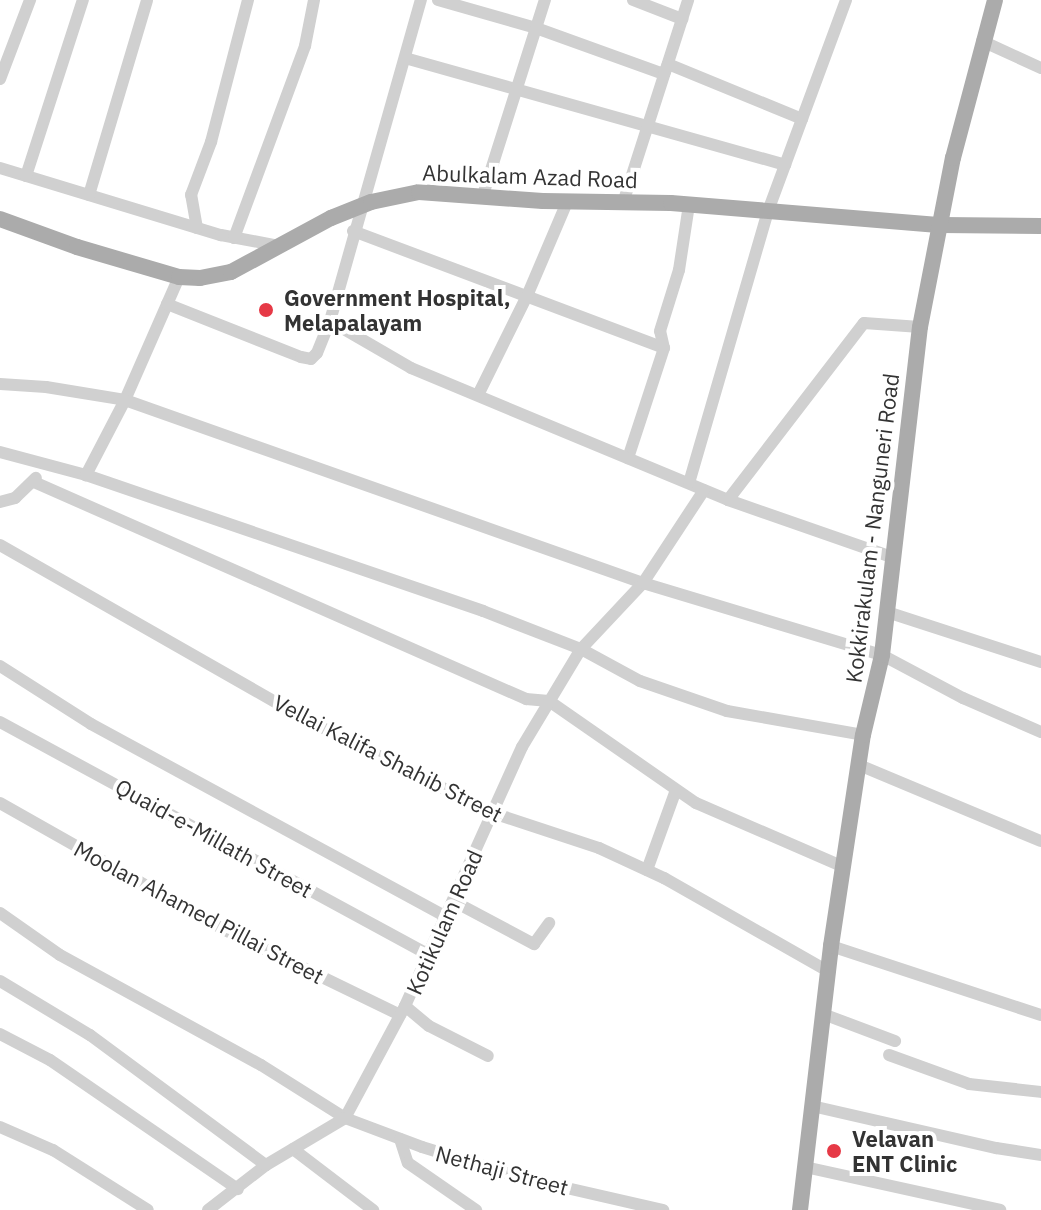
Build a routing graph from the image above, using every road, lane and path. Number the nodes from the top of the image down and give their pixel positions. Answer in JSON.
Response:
{"nodes":[{"id":1,"x":30,"y":0,"type":"edge"},
{"id":2,"x":83,"y":0,"type":"edge"},
{"id":3,"x":147,"y":0,"type":"edge"},
{"id":4,"x":248,"y":0,"type":"edge"},
{"id":5,"x":314,"y":0,"type":"edge"},
{"id":6,"x":421,"y":0,"type":"edge"},
{"id":7,"x":438,"y":0,"type":"edge"},
{"id":8,"x":545,"y":0,"type":"edge"},
{"id":9,"x":633,"y":0,"type":"edge"},
{"id":10,"x":688,"y":0,"type":"edge"},
{"id":11,"x":846,"y":0,"type":"edge"},
{"id":12,"x":995,"y":0,"type":"edge"},
{"id":13,"x":682,"y":19,"type":"junction"},
{"id":14,"x":536,"y":28,"type":"junction"},
{"id":15,"x":982,"y":41,"type":"junction"},
{"id":16,"x":405,"y":58,"type":"junction"},
{"id":17,"x":668,"y":64,"type":"junction"},
{"id":18,"x":1041,"y":68,"type":"edge"},
{"id":19,"x":0,"y":79,"type":"edge"},
{"id":20,"x":517,"y":90,"type":"junction"},
{"id":21,"x":802,"y":119,"type":"junction"},
{"id":22,"x":649,"y":125,"type":"junction"},
{"id":23,"x":785,"y":165,"type":"junction"},
{"id":24,"x":0,"y":168,"type":"edge"},
{"id":25,"x":26,"y":176,"type":"junction"},
{"id":26,"x":89,"y":195,"type":"junction"},
{"id":27,"x":483,"y":195,"type":"junction"},
{"id":28,"x":567,"y":202,"type":"junction"},
{"id":29,"x":623,"y":203,"type":"junction"},
{"id":30,"x":689,"y":205,"type":"junction"},
{"id":31,"x":360,"y":206,"type":"junction"},
{"id":32,"x":768,"y":211,"type":"junction"},
{"id":33,"x":0,"y":219,"type":"edge"},
{"id":34,"x":941,"y":225,"type":"junction"},
{"id":35,"x":1041,"y":226,"type":"edge"},
{"id":36,"x":197,"y":228,"type":"junction"},
{"id":37,"x":353,"y":231,"type":"junction"},
{"id":38,"x":234,"y":238,"type":"junction"},
{"id":39,"x":280,"y":246,"type":"junction"},
{"id":40,"x":179,"y":277,"type":"junction"},
{"id":41,"x":527,"y":296,"type":"junction"},
{"id":42,"x":167,"y":304,"type":"junction"},
{"id":43,"x":330,"y":321,"type":"junction"},
{"id":44,"x":920,"y":327,"type":"junction"},
{"id":45,"x":664,"y":348,"type":"junction"},
{"id":46,"x":0,"y":384,"type":"edge"},
{"id":47,"x":478,"y":395,"type":"junction"},
{"id":48,"x":125,"y":400,"type":"junction"},
{"id":49,"x":0,"y":452,"type":"edge"},
{"id":50,"x":628,"y":458,"type":"junction"},
{"id":51,"x":44,"y":466,"type":"junction"},
{"id":52,"x":86,"y":475,"type":"junction"},
{"id":53,"x":34,"y":482,"type":"junction"},
{"id":54,"x":689,"y":483,"type":"junction"},
{"id":55,"x":704,"y":490,"type":"junction"},
{"id":56,"x":728,"y":500,"type":"junction"},
{"id":57,"x":0,"y":502,"type":"edge"},
{"id":58,"x":0,"y":545,"type":"edge"},
{"id":59,"x":892,"y":557,"type":"junction"},
{"id":60,"x":643,"y":583,"type":"junction"},
{"id":61,"x":887,"y":612,"type":"junction"},
{"id":62,"x":581,"y":649,"type":"junction"},
{"id":63,"x":882,"y":655,"type":"junction"},
{"id":64,"x":1041,"y":662,"type":"edge"},
{"id":65,"x":0,"y":666,"type":"edge"},
{"id":66,"x":549,"y":701,"type":"junction"},
{"id":67,"x":0,"y":722,"type":"edge"},
{"id":68,"x":1041,"y":732,"type":"edge"},
{"id":69,"x":863,"y":735,"type":"junction"},
{"id":70,"x":859,"y":765,"type":"junction"},
{"id":71,"x":676,"y":790,"type":"junction"},
{"id":72,"x":0,"y":803,"type":"edge"},
{"id":73,"x":493,"y":813,"type":"junction"},
{"id":74,"x":1041,"y":841,"type":"edge"},
{"id":75,"x":844,"y":867,"type":"junction"},
{"id":76,"x":647,"y":870,"type":"junction"},
{"id":77,"x":453,"y":901,"type":"junction"},
{"id":78,"x":0,"y":913,"type":"edge"},
{"id":79,"x":446,"y":917,"type":"junction"},
{"id":80,"x":549,"y":923,"type":"dead end"},
{"id":81,"x":831,"y":946,"type":"junction"},
{"id":82,"x":429,"y":955,"type":"junction"},
{"id":83,"x":828,"y":971,"type":"junction"},
{"id":84,"x":0,"y":981,"type":"edge"},
{"id":85,"x":403,"y":1011,"type":"junction"},
{"id":86,"x":823,"y":1014,"type":"junction"},
{"id":87,"x":1041,"y":1015,"type":"edge"},
{"id":88,"x":0,"y":1034,"type":"edge"},
{"id":89,"x":895,"y":1041,"type":"dead end"},
{"id":90,"x":889,"y":1055,"type":"dead end"},
{"id":91,"x":488,"y":1056,"type":"dead end"},
{"id":92,"x":1041,"y":1092,"type":"edge"},
{"id":93,"x":812,"y":1106,"type":"junction"},
{"id":94,"x":345,"y":1118,"type":"junction"},
{"id":95,"x":0,"y":1127,"type":"edge"},
{"id":96,"x":400,"y":1139,"type":"junction"},
{"id":97,"x":293,"y":1149,"type":"junction"},
{"id":98,"x":1041,"y":1155,"type":"edge"},
{"id":99,"x":266,"y":1165,"type":"junction"},
{"id":100,"x":805,"y":1167,"type":"junction"},
{"id":101,"x":238,"y":1189,"type":"junction"},
{"id":102,"x":148,"y":1210,"type":"edge"},
{"id":103,"x":208,"y":1210,"type":"edge"},
{"id":104,"x":373,"y":1210,"type":"edge"},
{"id":105,"x":476,"y":1210,"type":"edge"},
{"id":106,"x":663,"y":1210,"type":"edge"},
{"id":107,"x":800,"y":1210,"type":"edge"},
{"id":108,"x":1000,"y":1210,"type":"edge"}],
"edges":[{"from":1,"to":19,"type":"street"},
{"from":2,"to":25,"type":"street"},
{"from":3,"to":26,"type":"street"},
{"from":4,"to":36,"type":"street"},
{"from":5,"to":38,"type":"street"},
{"from":6,"to":16,"type":"street"},
{"from":7,"to":14,"type":"street"},
{"from":8,"to":14,"type":"street"},
{"from":9,"to":13,"type":"street"},
{"from":10,"to":13,"type":"street"},
{"from":11,"to":21,"type":"street"},
{"from":12,"to":15,"type":"main road","name":"Kokkirakulam - Nanguneri Road"},
{"from":13,"to":17,"type":"street"},
{"from":14,"to":17,"type":"street"},
{"from":14,"to":20,"type":"street"},
{"from":15,"to":18,"type":"street"},
{"from":15,"to":34,"type":"main road","name":"Kokkirakulam - Nanguneri Road"},
{"from":16,"to":20,"type":"street"},
{"from":16,"to":31,"type":"street"},
{"from":17,"to":21,"type":"street"},
{"from":17,"to":22,"type":"street"},
{"from":20,"to":22,"type":"street"},
{"from":20,"to":27,"type":"street"},
{"from":21,"to":23,"type":"street"},
{"from":22,"to":23,"type":"street"},
{"from":22,"to":29,"type":"street"},
{"from":23,"to":32,"type":"street"},
{"from":24,"to":25,"type":"street"},
{"from":25,"to":26,"type":"street"},
{"from":26,"to":36,"type":"street"},
{"from":27,"to":28,"type":"main road","name":"Abulkalam Azad Road"},
{"from":27,"to":31,"type":"main road","name":"Abulkalam Azad Road"},
{"from":28,"to":29,"type":"main road","name":"Abulkalam Azad Road"},
{"from":28,"to":41,"type":"street"},
{"from":29,"to":30,"type":"main road","name":"Abulkalam Azad Road"},
{"from":30,"to":32,"type":"main road","name":"Abulkalam Azad Road"},
{"from":30,"to":45,"type":"street"},
{"from":31,"to":37,"type":"street"},
{"from":31,"to":39,"type":"main road","name":"Abulkalam Azad Road"},
{"from":32,"to":34,"type":"main road","name":"Abulkalam Azad Road"},
{"from":32,"to":54,"type":"street"},
{"from":33,"to":40,"type":"main road","name":"Abulkalam Azad Road"},
{"from":34,"to":35,"type":"main road","name":"Abulkalam Azad Road"},
{"from":34,"to":44,"type":"main road","name":"Kokkirakulam - Nanguneri Road"},
{"from":36,"to":38,"type":"street"},
{"from":37,"to":41,"type":"street"},
{"from":37,"to":43,"type":"street"},
{"from":38,"to":39,"type":"street"},
{"from":39,"to":40,"type":"main road","name":"Abulkalam Azad Road"},
{"from":40,"to":42,"type":"street"},
{"from":41,"to":45,"type":"street"},
{"from":41,"to":47,"type":"street"},
{"from":42,"to":43,"type":"street"},
{"from":42,"to":48,"type":"street"},
{"from":43,"to":47,"type":"street"},
{"from":44,"to":56,"type":"street"},
{"from":44,"to":59,"type":"main road","name":"Kokkirakulam - Nanguneri Road"},
{"from":45,"to":50,"type":"street"},
{"from":46,"to":48,"type":"street"},
{"from":47,"to":50,"type":"street"},
{"from":48,"to":52,"type":"street"},
{"from":48,"to":60,"type":"street"},
{"from":49,"to":51,"type":"street"},
{"from":50,"to":54,"type":"street"},
{"from":51,"to":52,"type":"street"},
{"from":51,"to":53,"type":"street"},
{"from":52,"to":62,"type":"street"},
{"from":53,"to":57,"type":"street"},
{"from":53,"to":66,"type":"street"},
{"from":54,"to":55,"type":"street"},
{"from":55,"to":56,"type":"street"},
{"from":55,"to":60,"type":"street","name":"Kotikulam Road"},
{"from":56,"to":59,"type":"street"},
{"from":58,"to":73,"type":"street","name":"Vellai Kalifa Shahib Street"},
{"from":59,"to":61,"type":"main road","name":"Kokkirakulam - Nanguneri Road"},
{"from":60,"to":62,"type":"street","name":"Kotikulam Road"},
{"from":60,"to":63,"type":"street"},
{"from":61,"to":63,"type":"main road","name":"Kokkirakulam - Nanguneri Road"},
{"from":61,"to":64,"type":"street"},
{"from":62,"to":66,"type":"street","name":"Kotikulam Road"},
{"from":62,"to":69,"type":"street"},
{"from":63,"to":68,"type":"street"},
{"from":63,"to":69,"type":"main road","name":"Kokkirakulam - Nanguneri Road"},
{"from":65,"to":79,"type":"street"},
{"from":66,"to":71,"type":"street"},
{"from":66,"to":73,"type":"street","name":"Kotikulam Road"},
{"from":67,"to":82,"type":"street","name":"Quaid-e-Millath Street"},
{"from":69,"to":70,"type":"main road","name":"Kokkirakulam - Nanguneri Road"},
{"from":70,"to":74,"type":"street"},
{"from":70,"to":75,"type":"main road","name":"Kokkirakulam - Nanguneri Road"},
{"from":71,"to":75,"type":"street"},
{"from":71,"to":76,"type":"street"},
{"from":72,"to":85,"type":"street","name":"Moolan Ahamed Pillai Street"},
{"from":73,"to":76,"type":"street","name":"Vellai Kalifa Shahib Street"},
{"from":73,"to":77,"type":"street","name":"Kotikulam Road"},
{"from":75,"to":81,"type":"main road","name":"Kokkirakulam - Nanguneri Road"},
{"from":76,"to":83,"type":"street","name":"Vellai Kalifa Shahib Street"},
{"from":77,"to":79,"type":"street","name":"Kotikulam Road"},
{"from":77,"to":80,"type":"street"},
{"from":78,"to":94,"type":"street","name":"Nethaji Street"},
{"from":79,"to":82,"type":"street","name":"Kotikulam Road"},
{"from":81,"to":83,"type":"main road","name":"Kokkirakulam - Nanguneri Road"},
{"from":81,"to":87,"type":"street"},
{"from":82,"to":85,"type":"street","name":"Kotikulam Road"},
{"from":83,"to":86,"type":"main road","name":"Kokkirakulam - Nanguneri Road"},
{"from":84,"to":99,"type":"street"},
{"from":85,"to":91,"type":"street","name":"Moolan Ahamed Pillai Street"},
{"from":85,"to":94,"type":"street","name":"Kotikulam Road"},
{"from":86,"to":89,"type":"street"},
{"from":86,"to":93,"type":"main road","name":"Kokkirakulam - Nanguneri Road"},
{"from":88,"to":101,"type":"street"},
{"from":90,"to":92,"type":"street"},
{"from":93,"to":98,"type":"street"},
{"from":93,"to":100,"type":"main road","name":"Kokkirakulam - Nanguneri Road"},
{"from":94,"to":96,"type":"street","name":"Nethaji Street"},
{"from":94,"to":97,"type":"street"},
{"from":95,"to":102,"type":"street"},
{"from":96,"to":105,"type":"street"},
{"from":96,"to":106,"type":"street","name":"Nethaji Street"},
{"from":97,"to":99,"type":"street"},
{"from":97,"to":104,"type":"street"},
{"from":99,"to":101,"type":"street"},
{"from":100,"to":107,"type":"main road","name":"Kokkirakulam - Nanguneri Road"},
{"from":100,"to":108,"type":"street"},
{"from":101,"to":103,"type":"street"}]}
